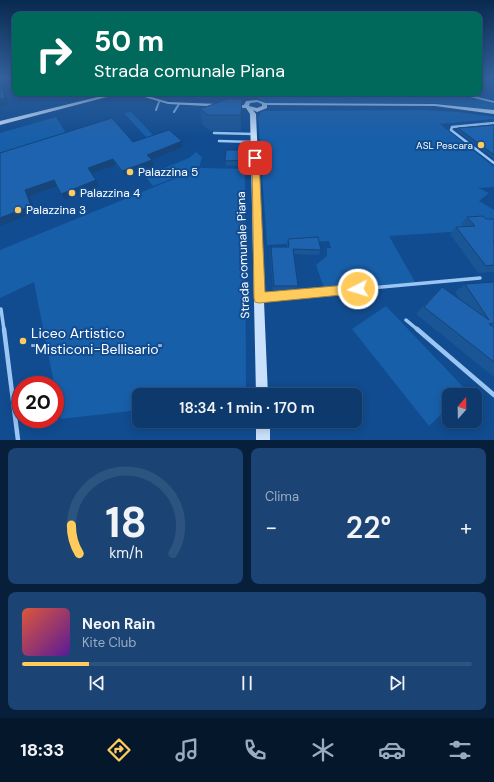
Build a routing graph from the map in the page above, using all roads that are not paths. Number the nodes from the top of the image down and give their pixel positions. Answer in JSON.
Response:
{"nodes":[{"id":1,"x":96,"y":98,"type":"edge"},
{"id":2,"x":147,"y":98,"type":"edge"},
{"id":3,"x":476,"y":98,"type":"edge"},
{"id":4,"x":153,"y":99,"type":"joint"},
{"id":5,"x":159,"y":102,"type":"junction"},
{"id":6,"x":494,"y":102,"type":"edge"},
{"id":7,"x":179,"y":104,"type":"junction"},
{"id":8,"x":265,"y":106,"type":"junction"},
{"id":9,"x":250,"y":107,"type":"junction"},
{"id":10,"x":156,"y":110,"type":"dead end"},
{"id":11,"x":174,"y":112,"type":"dead end"},
{"id":12,"x":494,"y":112,"type":"edge"},
{"id":13,"x":0,"y":122,"type":"edge"},
{"id":14,"x":494,"y":123,"type":"edge"},
{"id":15,"x":214,"y":133,"type":"dead end"},
{"id":16,"x":254,"y":138,"type":"junction"},
{"id":17,"x":219,"y":141,"type":"dead end"},
{"id":18,"x":494,"y":163,"type":"edge"},
{"id":19,"x":480,"y":278,"type":"dead end"},
{"id":20,"x":259,"y":298,"type":"junction"},
{"id":21,"x":1,"y":309,"type":"edge"},
{"id":22,"x":406,"y":320,"type":"dead end"},
{"id":23,"x":262,"y":388,"type":"edge"},
{"id":24,"x":494,"y":395,"type":"edge"},
{"id":25,"x":263,"y":428,"type":"edge"},
{"id":26,"x":18,"y":440,"type":"edge"},
{"id":27,"x":263,"y":440,"type":"edge"}],
"edges":[{"from":1,"to":13,"type":"street"},
{"from":2,"to":4,"type":"street"},
{"from":3,"to":6,"type":"lane"},
{"from":4,"to":5,"type":"street"},
{"from":5,"to":7,"type":"street"},
{"from":5,"to":10,"type":"lane"},
{"from":7,"to":9,"type":"street"},
{"from":7,"to":11,"type":"lane"},
{"from":8,"to":9,"type":"street"},
{"from":8,"to":9,"type":"street"},
{"from":8,"to":12,"type":"street"},
{"from":9,"to":16,"type":"street","name":"Strada comunale Piana"},
{"from":14,"to":18,"type":"lane"},
{"from":15,"to":16,"type":"lane"},
{"from":16,"to":17,"type":"lane"},
{"from":16,"to":20,"type":"street","name":"Strada comunale Piana"},
{"from":19,"to":20,"type":"lane"},
{"from":20,"to":23,"type":"street","name":"Strada comunale Piana"},
{"from":21,"to":26,"type":"lane"},
{"from":22,"to":24,"type":"lane"},
{"from":25,"to":27,"type":"street"}]}
